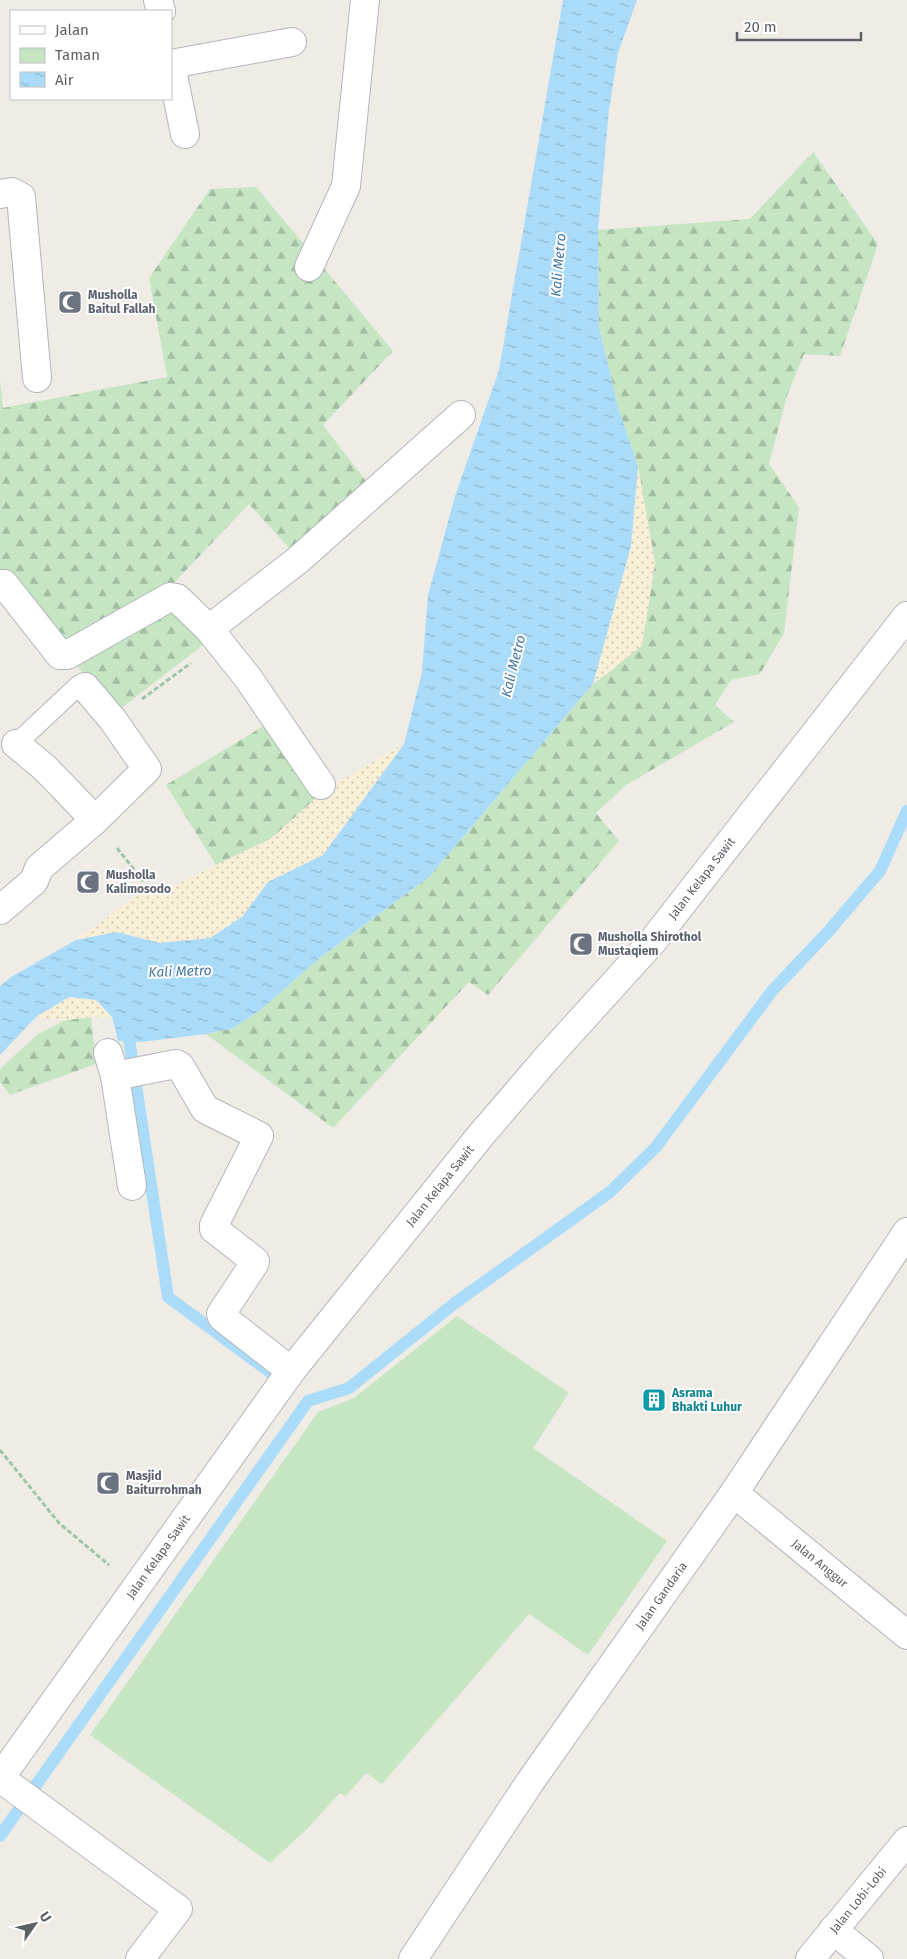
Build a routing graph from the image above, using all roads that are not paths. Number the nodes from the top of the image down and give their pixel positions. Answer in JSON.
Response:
{"nodes":[{"id":1,"x":365,"y":0,"type":"edge"},
{"id":2,"x":292,"y":42,"type":"dead end"},
{"id":3,"x":172,"y":64,"type":"edge"},
{"id":4,"x":172,"y":69,"type":"edge"},
{"id":5,"x":185,"y":134,"type":"dead end"},
{"id":6,"x":0,"y":194,"type":"edge"},
{"id":7,"x":310,"y":267,"type":"dead end"},
{"id":8,"x":37,"y":378,"type":"dead end"},
{"id":9,"x":460,"y":415,"type":"dead end"},
{"id":10,"x":0,"y":584,"type":"edge"},
{"id":11,"x":907,"y":616,"type":"edge"},
{"id":12,"x":214,"y":635,"type":"junction"},
{"id":13,"x":85,"y":687,"type":"joint"},
{"id":14,"x":7,"y":741,"type":"edge"},
{"id":15,"x":321,"y":785,"type":"dead end"},
{"id":16,"x":95,"y":820,"type":"junction"},
{"id":17,"x":0,"y":910,"type":"edge"},
{"id":18,"x":132,"y":1186,"type":"dead end"},
{"id":19,"x":904,"y":1243,"type":"edge"},
{"id":20,"x":291,"y":1371,"type":"junction"},
{"id":21,"x":734,"y":1493,"type":"junction"},
{"id":22,"x":907,"y":1635,"type":"edge"},
{"id":23,"x":4,"y":1781,"type":"edge"},
{"id":24,"x":907,"y":1841,"type":"edge"},
{"id":25,"x":832,"y":1930,"type":"junction"},
{"id":26,"x":140,"y":1959,"type":"edge"},
{"id":27,"x":413,"y":1959,"type":"edge"},
{"id":28,"x":810,"y":1959,"type":"edge"},
{"id":29,"x":869,"y":1959,"type":"edge"}],
"edges":[{"from":1,"to":7,"type":"street"},
{"from":2,"to":3,"type":"street"},
{"from":4,"to":5,"type":"street"},
{"from":6,"to":8,"type":"street"},
{"from":9,"to":12,"type":"street"},
{"from":10,"to":12,"type":"street"},
{"from":11,"to":20,"type":"street","name":"Jalan Kelapa Sawit"},
{"from":12,"to":15,"type":"street"},
{"from":13,"to":14,"type":"lane"},
{"from":13,"to":16,"type":"street"},
{"from":14,"to":16,"type":"street"},
{"from":16,"to":17,"type":"street"},
{"from":18,"to":20,"type":"street"},
{"from":19,"to":21,"type":"street","name":"Jalan Gandaria"},
{"from":20,"to":23,"type":"street","name":"Jalan Kelapa Sawit"},
{"from":21,"to":22,"type":"street","name":"Jalan Anggur"},
{"from":21,"to":27,"type":"street","name":"Jalan Gandaria"},
{"from":23,"to":26,"type":"street"},
{"from":24,"to":25,"type":"street","name":"Jalan Lobi-Lobi"},
{"from":25,"to":28,"type":"street","name":"Jalan Lobi-Lobi"},
{"from":25,"to":29,"type":"street"}]}
